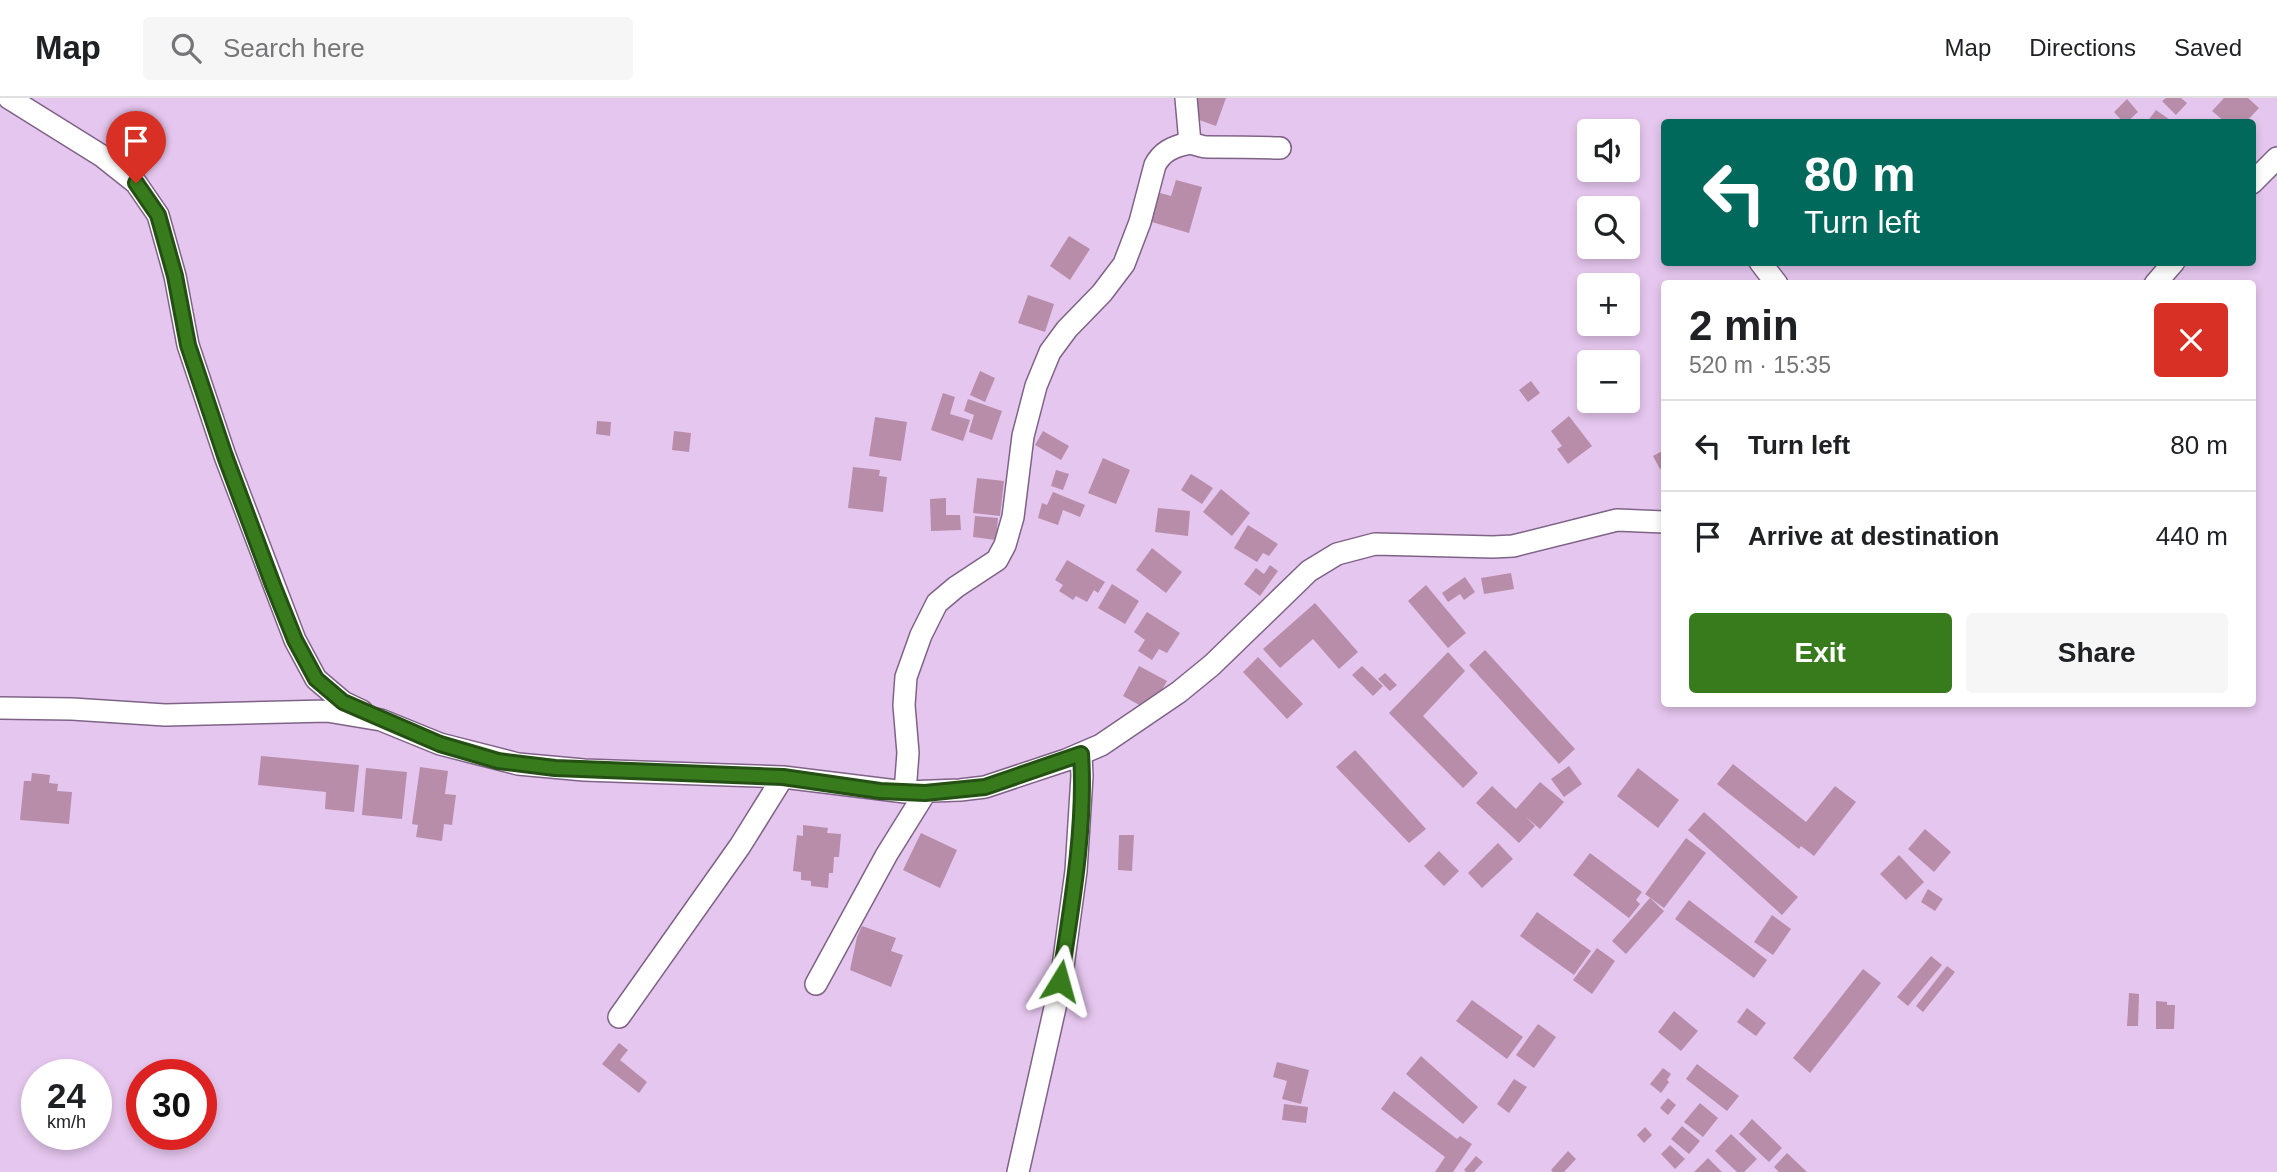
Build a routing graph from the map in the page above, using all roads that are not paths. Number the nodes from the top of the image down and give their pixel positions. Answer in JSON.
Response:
{"nodes":[{"id":1,"x":9,"y":98,"type":"edge"},
{"id":2,"x":1186,"y":98,"type":"edge"},
{"id":3,"x":1190,"y":143,"type":"junction"},
{"id":4,"x":1280,"y":148,"type":"dead end"},
{"id":5,"x":2277,"y":158,"type":"edge"},
{"id":6,"x":2256,"y":179,"type":"edge"},
{"id":7,"x":1763,"y":266,"type":"edge"},
{"id":8,"x":2171,"y":266,"type":"edge"},
{"id":9,"x":1774,"y":280,"type":"edge"},
{"id":10,"x":2158,"y":280,"type":"edge"},
{"id":11,"x":1661,"y":522,"type":"edge"},
{"id":12,"x":0,"y":708,"type":"edge"},
{"id":13,"x":381,"y":720,"type":"junction"},
{"id":14,"x":1081,"y":754,"type":"junction"},
{"id":15,"x":783,"y":777,"type":"junction"},
{"id":16,"x":915,"y":793,"type":"junction"},
{"id":17,"x":816,"y":984,"type":"dead end"},
{"id":18,"x":619,"y":1017,"type":"dead end"},
{"id":19,"x":1018,"y":1172,"type":"edge"}],
"edges":[{"from":1,"to":13,"type":"street"},
{"from":2,"to":3,"type":"street"},
{"from":3,"to":4,"type":"street"},
{"from":3,"to":16,"type":"street"},
{"from":5,"to":6,"type":"street"},
{"from":7,"to":9,"type":"street"},
{"from":8,"to":10,"type":"street"},
{"from":11,"to":14,"type":"street"},
{"from":12,"to":13,"type":"street"},
{"from":13,"to":15,"type":"street"},
{"from":14,"to":16,"type":"street"},
{"from":14,"to":19,"type":"street"},
{"from":15,"to":16,"type":"street"},
{"from":15,"to":18,"type":"street"},
{"from":16,"to":17,"type":"street"}]}
